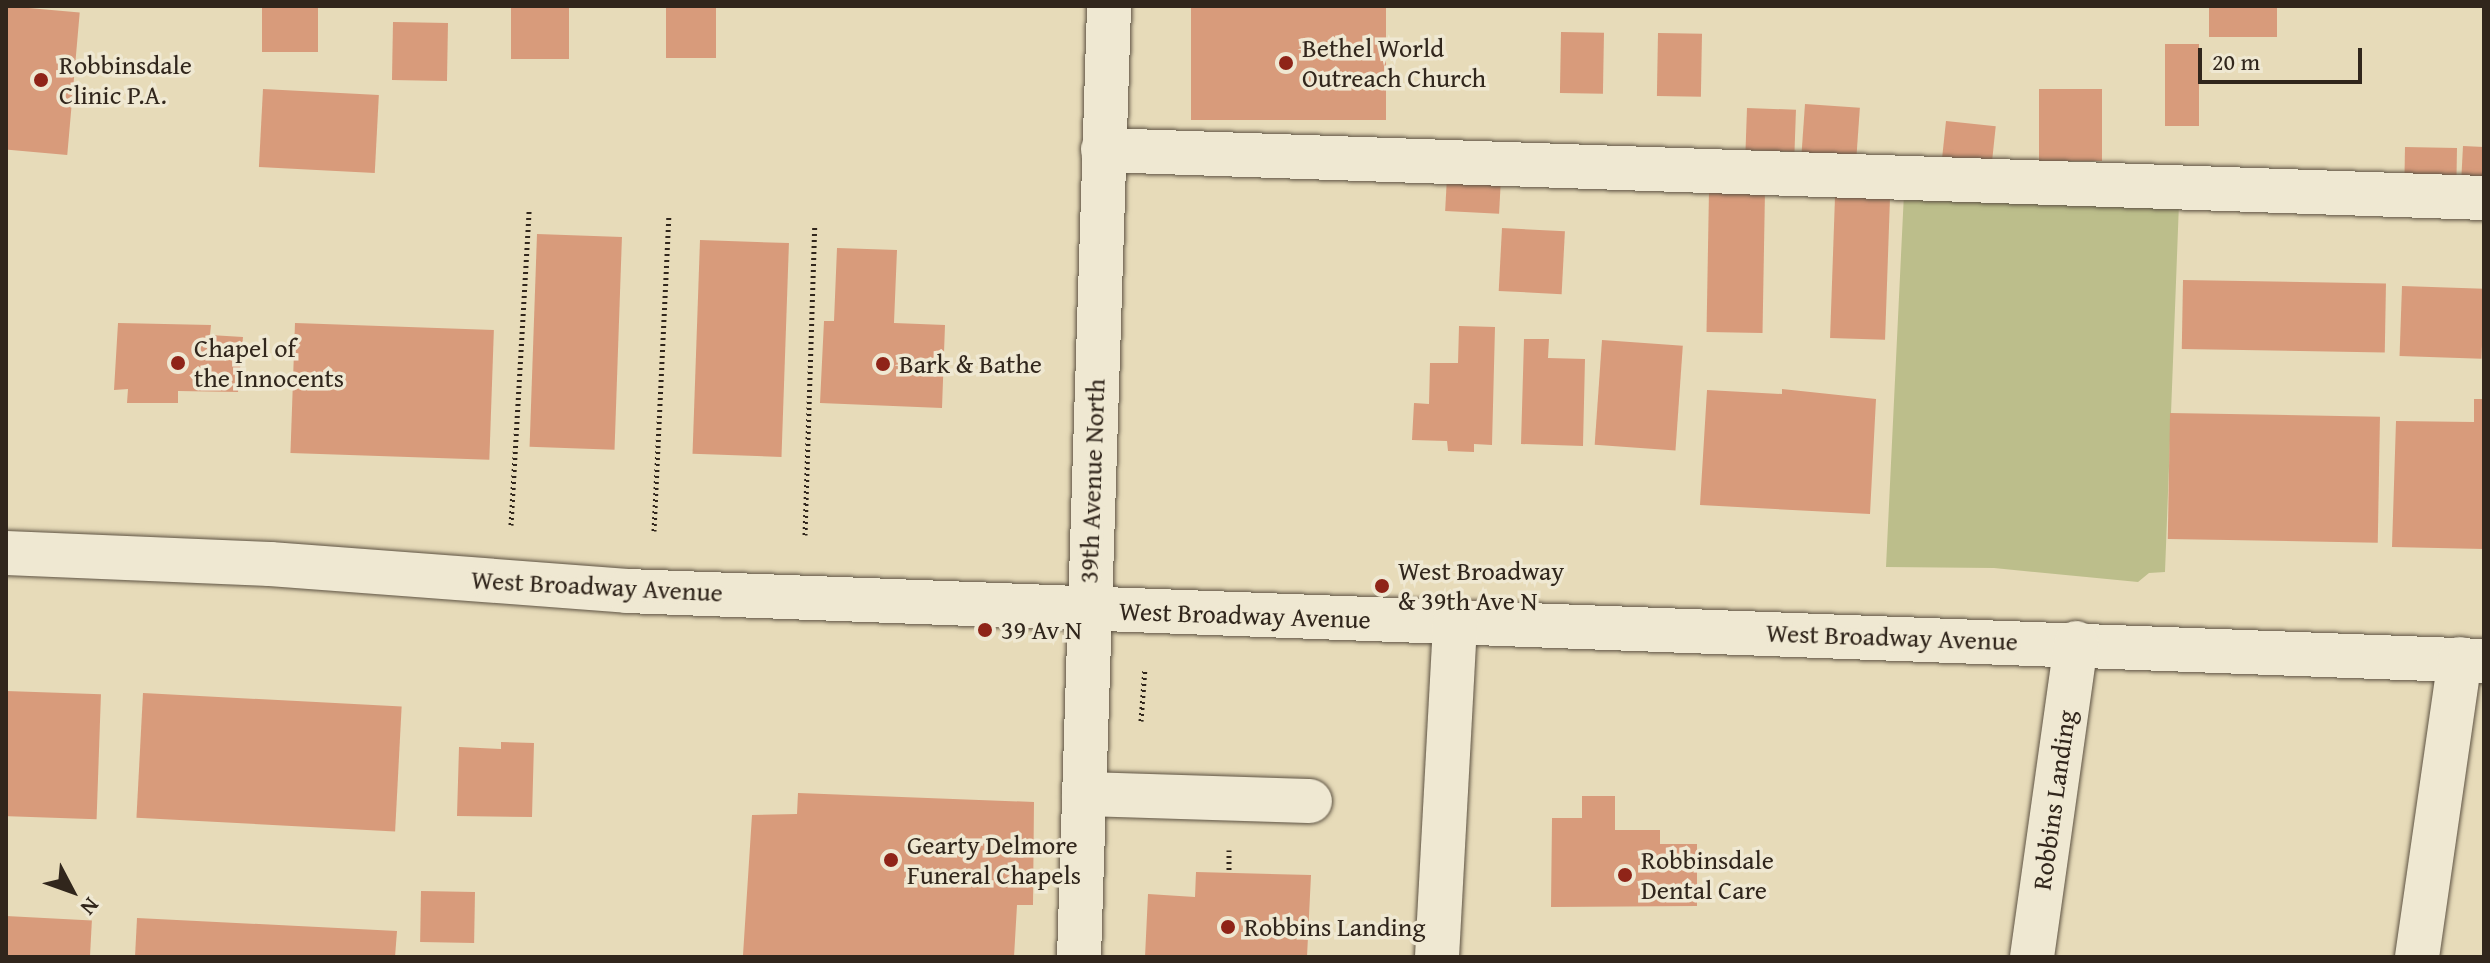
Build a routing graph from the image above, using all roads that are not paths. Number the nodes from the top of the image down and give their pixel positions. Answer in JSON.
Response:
{"nodes":[{"id":1,"x":1109,"y":6,"type":"edge"},
{"id":2,"x":1103,"y":150,"type":"junction"},
{"id":3,"x":2484,"y":198,"type":"edge"},
{"id":4,"x":6,"y":553,"type":"edge"},
{"id":5,"x":1087,"y":611,"type":"junction"},
{"id":6,"x":1455,"y":621,"type":"junction"},
{"id":7,"x":2076,"y":643,"type":"junction"},
{"id":8,"x":2472,"y":660,"type":"edge"},
{"id":9,"x":1084,"y":794,"type":"junction"},
{"id":10,"x":1310,"y":801,"type":"dead end"},
{"id":11,"x":1079,"y":957,"type":"edge"},
{"id":12,"x":1437,"y":957,"type":"edge"},
{"id":13,"x":2032,"y":957,"type":"edge"},
{"id":14,"x":2417,"y":957,"type":"edge"}],
"edges":[{"from":1,"to":2,"type":"street","name":"39th Avenue North"},
{"from":2,"to":3,"type":"street"},
{"from":2,"to":5,"type":"street","name":"39th Avenue North"},
{"from":4,"to":5,"type":"street","name":"West Broadway Avenue"},
{"from":5,"to":6,"type":"street","name":"West Broadway Avenue"},
{"from":5,"to":9,"type":"street","name":"39th Avenue North"},
{"from":6,"to":7,"type":"street","name":"West Broadway Avenue"},
{"from":6,"to":12,"type":"street"},
{"from":7,"to":8,"type":"street","name":"West Broadway Avenue"},
{"from":7,"to":13,"type":"street","name":"Robbins Landing"},
{"from":8,"to":14,"type":"street"},
{"from":9,"to":10,"type":"street"},
{"from":9,"to":11,"type":"street","name":"39th Avenue North"}]}
